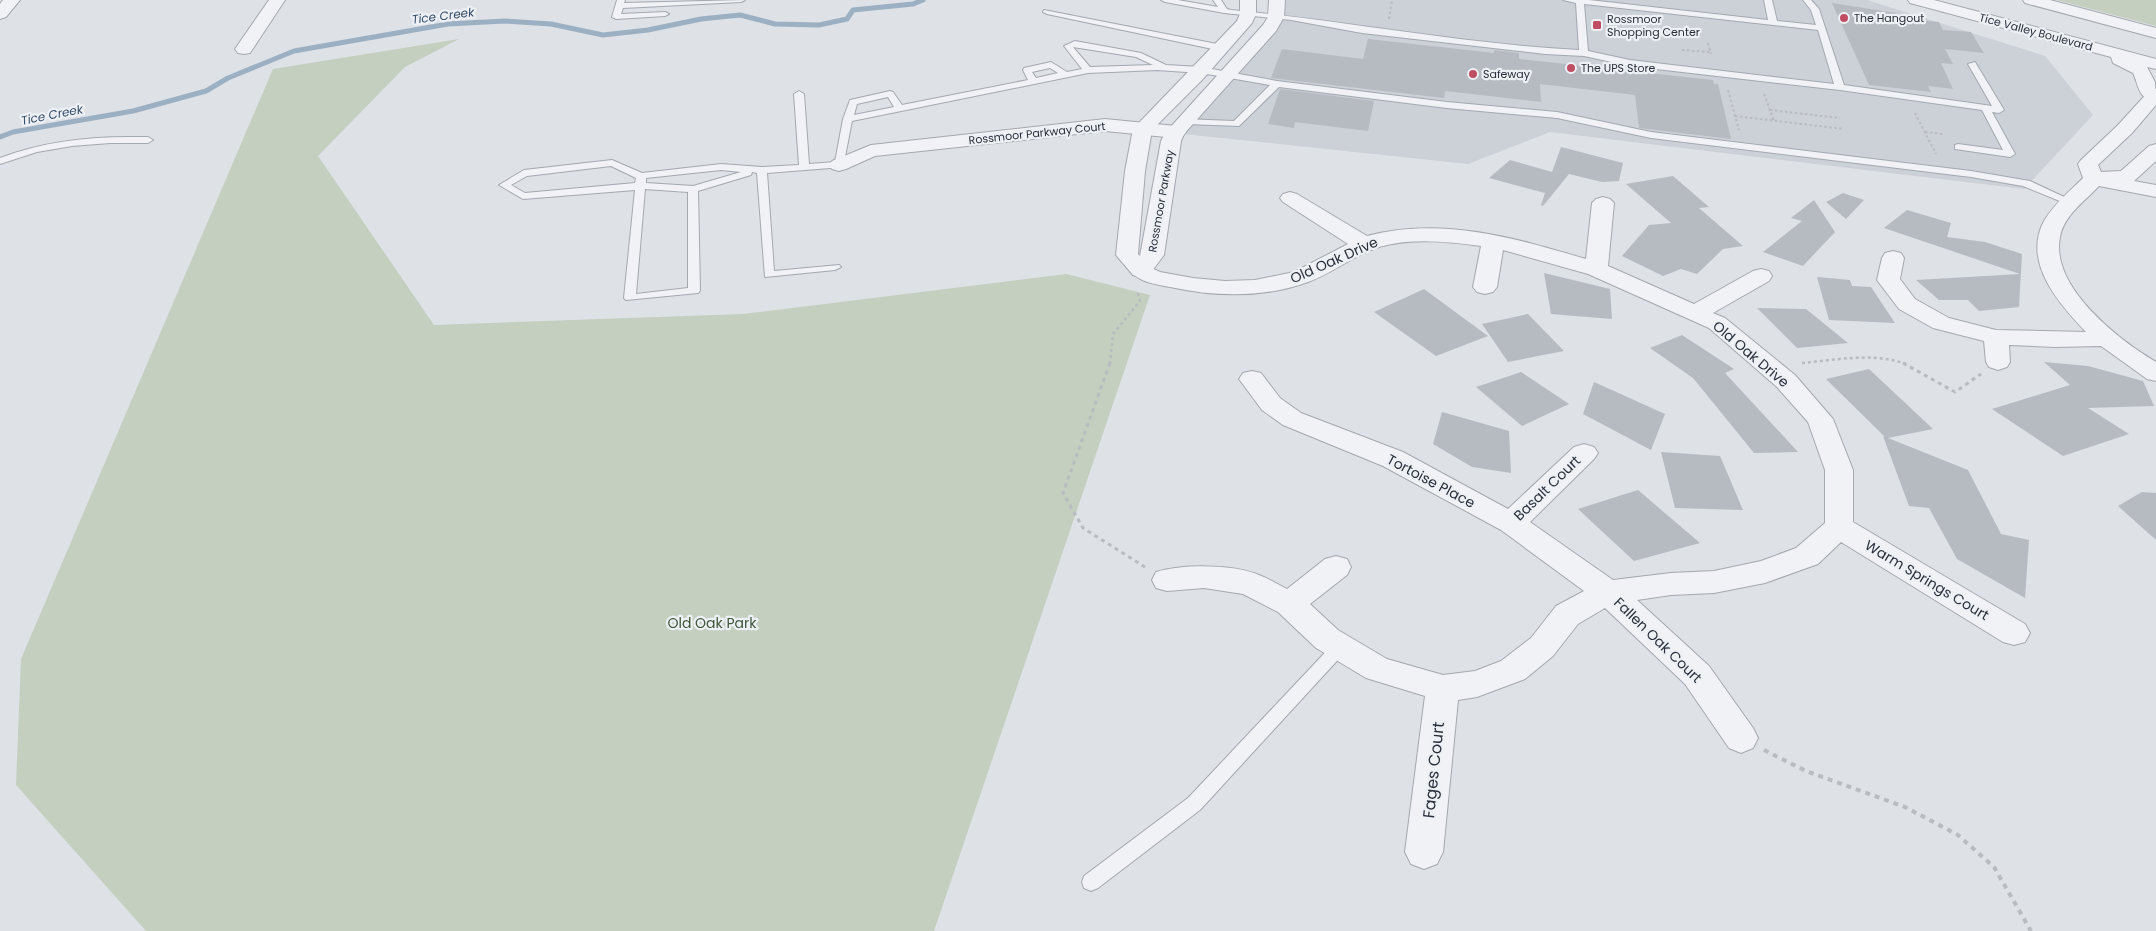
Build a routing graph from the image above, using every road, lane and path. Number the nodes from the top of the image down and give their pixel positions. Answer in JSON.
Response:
{"nodes":[{"id":1,"x":12,"y":0,"type":"edge"},
{"id":2,"x":277,"y":0,"type":"edge"},
{"id":3,"x":741,"y":0,"type":"edge"},
{"id":4,"x":1165,"y":0,"type":"edge"},
{"id":5,"x":1217,"y":0,"type":"edge"},
{"id":6,"x":1392,"y":0,"type":"edge"},
{"id":7,"x":1567,"y":0,"type":"edge"},
{"id":8,"x":1768,"y":0,"type":"edge"},
{"id":9,"x":1808,"y":0,"type":"edge"},
{"id":10,"x":1916,"y":0,"type":"edge"},
{"id":11,"x":2032,"y":0,"type":"edge"},
{"id":12,"x":1580,"y":1,"type":"edge"},
{"id":13,"x":620,"y":3,"type":"edge"},
{"id":14,"x":1248,"y":7,"type":"edge"},
{"id":15,"x":1277,"y":8,"type":"edge"},
{"id":16,"x":1224,"y":11,"type":"junction"},
{"id":17,"x":1047,"y":12,"type":"dead end"},
{"id":18,"x":0,"y":14,"type":"edge"},
{"id":19,"x":665,"y":14,"type":"dead end"},
{"id":20,"x":1773,"y":22,"type":"junction"},
{"id":21,"x":1388,"y":23,"type":"dead end"},
{"id":22,"x":1820,"y":28,"type":"junction"},
{"id":23,"x":2156,"y":33,"type":"edge"},
{"id":24,"x":2088,"y":46,"type":"junction"},
{"id":25,"x":1222,"y":48,"type":"junction"},
{"id":26,"x":244,"y":49,"type":"dead end"},
{"id":27,"x":1682,"y":50,"type":"dead end"},
{"id":28,"x":1710,"y":52,"type":"dead end"},
{"id":29,"x":1584,"y":53,"type":"junction"},
{"id":30,"x":1972,"y":64,"type":"dead end"},
{"id":31,"x":2156,"y":64,"type":"edge"},
{"id":32,"x":1170,"y":68,"type":"junction"},
{"id":33,"x":1088,"y":70,"type":"junction"},
{"id":34,"x":1201,"y":70,"type":"junction"},
{"id":35,"x":1229,"y":75,"type":"junction"},
{"id":36,"x":1726,"y":82,"type":"dead end"},
{"id":37,"x":1276,"y":84,"type":"junction"},
{"id":38,"x":1762,"y":86,"type":"dead end"},
{"id":39,"x":1840,"y":87,"type":"junction"},
{"id":40,"x":799,"y":94,"type":"dead end"},
{"id":41,"x":2155,"y":95,"type":"edge"},
{"id":42,"x":899,"y":108,"type":"junction"},
{"id":43,"x":1985,"y":108,"type":"junction"},
{"id":44,"x":1770,"y":110,"type":"junction"},
{"id":45,"x":1735,"y":116,"type":"junction"},
{"id":46,"x":1840,"y":118,"type":"dead end"},
{"id":47,"x":848,"y":119,"type":"junction"},
{"id":48,"x":1774,"y":121,"type":"junction"},
{"id":49,"x":1181,"y":127,"type":"junction"},
{"id":50,"x":1143,"y":129,"type":"junction"},
{"id":51,"x":1844,"y":129,"type":"dead end"},
{"id":52,"x":1739,"y":132,"type":"dead end"},
{"id":53,"x":1924,"y":132,"type":"dead end"},
{"id":54,"x":1944,"y":134,"type":"dead end"},
{"id":55,"x":148,"y":140,"type":"dead end"},
{"id":56,"x":1958,"y":147,"type":"dead end"},
{"id":57,"x":2156,"y":150,"type":"edge"},
{"id":58,"x":0,"y":161,"type":"edge"},
{"id":59,"x":838,"y":165,"type":"junction"},
{"id":60,"x":804,"y":167,"type":"junction"},
{"id":61,"x":762,"y":170,"type":"junction"},
{"id":62,"x":2094,"y":179,"type":"junction"},
{"id":63,"x":640,"y":181,"type":"junction"},
{"id":64,"x":693,"y":189,"type":"junction"},
{"id":65,"x":2156,"y":191,"type":"edge"},
{"id":66,"x":1290,"y":198,"type":"dead end"},
{"id":67,"x":2072,"y":202,"type":"junction"},
{"id":68,"x":1603,"y":203,"type":"dead end"},
{"id":69,"x":1492,"y":241,"type":"junction"},
{"id":70,"x":1364,"y":244,"type":"junction"},
{"id":71,"x":1893,"y":258,"type":"dead end"},
{"id":72,"x":835,"y":267,"type":"dead end"},
{"id":73,"x":1596,"y":269,"type":"junction"},
{"id":74,"x":1761,"y":276,"type":"dead end"},
{"id":75,"x":1144,"y":278,"type":"junction"},
{"id":76,"x":1485,"y":288,"type":"dead end"},
{"id":77,"x":1697,"y":312,"type":"junction"},
{"id":78,"x":1996,"y":337,"type":"junction"},
{"id":79,"x":2107,"y":339,"type":"junction"},
{"id":80,"x":1998,"y":362,"type":"joint"},
{"id":81,"x":1769,"y":365,"type":"junction"},
{"id":82,"x":2156,"y":373,"type":"edge"},
{"id":83,"x":1252,"y":379,"type":"dead end"},
{"id":84,"x":1584,"y":453,"type":"dead end"},
{"id":85,"x":1510,"y":523,"type":"junction"},
{"id":86,"x":1839,"y":527,"type":"junction"},
{"id":87,"x":1336,"y":567,"type":"dead end"},
{"id":88,"x":1167,"y":580,"type":"joint"},
{"id":89,"x":1608,"y":592,"type":"junction"},
{"id":90,"x":1289,"y":604,"type":"junction"},
{"id":91,"x":2014,"y":633,"type":"dead end"},
{"id":92,"x":1340,"y":647,"type":"junction"},
{"id":93,"x":1443,"y":688,"type":"junction"},
{"id":94,"x":1741,"y":738,"type":"joint"},
{"id":95,"x":1424,"y":852,"type":"dead end"},
{"id":96,"x":1091,"y":882,"type":"dead end"},
{"id":97,"x":2032,"y":931,"type":"edge"}],
"edges":[{"from":1,"to":18,"type":"street"},
{"from":2,"to":26,"type":"street"},
{"from":3,"to":13,"type":"lane"},
{"from":4,"to":16,"type":"lane"},
{"from":5,"to":16,"type":"lane"},
{"from":6,"to":21,"type":"path"},
{"from":7,"to":12,"type":"lane"},
{"from":8,"to":20,"type":"lane"},
{"from":9,"to":22,"type":"lane"},
{"from":10,"to":24,"type":"street","name":"Tice Valley Boulevard"},
{"from":11,"to":23,"type":"street"},
{"from":12,"to":20,"type":"lane"},
{"from":12,"to":29,"type":"lane"},
{"from":13,"to":19,"type":"lane"},
{"from":14,"to":15,"type":"lane"},
{"from":14,"to":16,"type":"lane"},
{"from":14,"to":25,"type":"street"},
{"from":15,"to":29,"type":"lane"},
{"from":15,"to":35,"type":"street","name":"Rossmoor Parkway"},
{"from":17,"to":25,"type":"lane"},
{"from":20,"to":22,"type":"lane"},
{"from":22,"to":39,"type":"lane"},
{"from":24,"to":31,"type":"street","name":"Tice Valley Boulevard"},
{"from":24,"to":41,"type":"street"},
{"from":25,"to":34,"type":"street"},
{"from":27,"to":28,"type":"path"},
{"from":29,"to":39,"type":"lane"},
{"from":30,"to":43,"type":"lane"},
{"from":32,"to":33,"type":"lane"},
{"from":32,"to":33,"type":"lane"},
{"from":32,"to":34,"type":"lane"},
{"from":33,"to":42,"type":"lane"},
{"from":34,"to":35,"type":"lane"},
{"from":34,"to":50,"type":"street"},
{"from":35,"to":37,"type":"lane"},
{"from":35,"to":49,"type":"street","name":"Rossmoor Parkway"},
{"from":36,"to":45,"type":"path"},
{"from":37,"to":49,"type":"lane"},
{"from":37,"to":67,"type":"lane"},
{"from":38,"to":44,"type":"path"},
{"from":39,"to":43,"type":"lane"},
{"from":40,"to":60,"type":"lane"},
{"from":41,"to":62,"type":"street"},
{"from":42,"to":47,"type":"lane"},
{"from":42,"to":47,"type":"lane"},
{"from":43,"to":56,"type":"lane"},
{"from":44,"to":46,"type":"path"},
{"from":44,"to":48,"type":"path"},
{"from":45,"to":48,"type":"path"},
{"from":45,"to":52,"type":"path"},
{"from":47,"to":59,"type":"lane"},
{"from":48,"to":51,"type":"path"},
{"from":49,"to":50,"type":"street","name":"Rossmoor Parkway Court"},
{"from":49,"to":75,"type":"street","name":"Rossmoor Parkway"},
{"from":50,"to":59,"type":"street","name":"Rossmoor Parkway Court"},
{"from":50,"to":75,"type":"street","name":"Rossmoor Parkway"},
{"from":53,"to":54,"type":"path"},
{"from":55,"to":58,"type":"lane"},
{"from":57,"to":62,"type":"street"},
{"from":59,"to":60,"type":"lane"},
{"from":60,"to":61,"type":"lane"},
{"from":61,"to":63,"type":"lane"},
{"from":61,"to":64,"type":"lane"},
{"from":61,"to":72,"type":"lane"},
{"from":62,"to":65,"type":"street"},
{"from":62,"to":67,"type":"street"},
{"from":63,"to":63,"type":"lane"},
{"from":63,"to":64,"type":"lane"},
{"from":63,"to":64,"type":"lane"},
{"from":66,"to":70,"type":"street"},
{"from":67,"to":79,"type":"street"},
{"from":68,"to":73,"type":"street"},
{"from":69,"to":70,"type":"street","name":"Old Oak Drive"},
{"from":69,"to":73,"type":"street","name":"Old Oak Drive"},
{"from":69,"to":76,"type":"street"},
{"from":70,"to":75,"type":"street","name":"Old Oak Drive"},
{"from":71,"to":78,"type":"street"},
{"from":73,"to":77,"type":"street","name":"Old Oak Drive"},
{"from":74,"to":77,"type":"street"},
{"from":75,"to":88,"type":"path"},
{"from":77,"to":81,"type":"street","name":"Old Oak Drive"},
{"from":78,"to":79,"type":"street"},
{"from":78,"to":80,"type":"street"},
{"from":79,"to":82,"type":"street"},
{"from":80,"to":81,"type":"path"},
{"from":81,"to":86,"type":"street","name":"Old Oak Drive"},
{"from":83,"to":85,"type":"street","name":"Tortoise Place"},
{"from":84,"to":85,"type":"street","name":"Basalt Court"},
{"from":85,"to":89,"type":"street","name":"Tortoise Place"},
{"from":86,"to":89,"type":"street"},
{"from":86,"to":91,"type":"street","name":"Warm Springs Court"},
{"from":87,"to":90,"type":"street"},
{"from":88,"to":90,"type":"street"},
{"from":89,"to":93,"type":"street"},
{"from":89,"to":94,"type":"street","name":"Fallen Oak Court"},
{"from":90,"to":92,"type":"street"},
{"from":92,"to":93,"type":"street"},
{"from":92,"to":96,"type":"lane"},
{"from":93,"to":95,"type":"street","name":"Fages Court"},
{"from":94,"to":97,"type":"path"}]}
